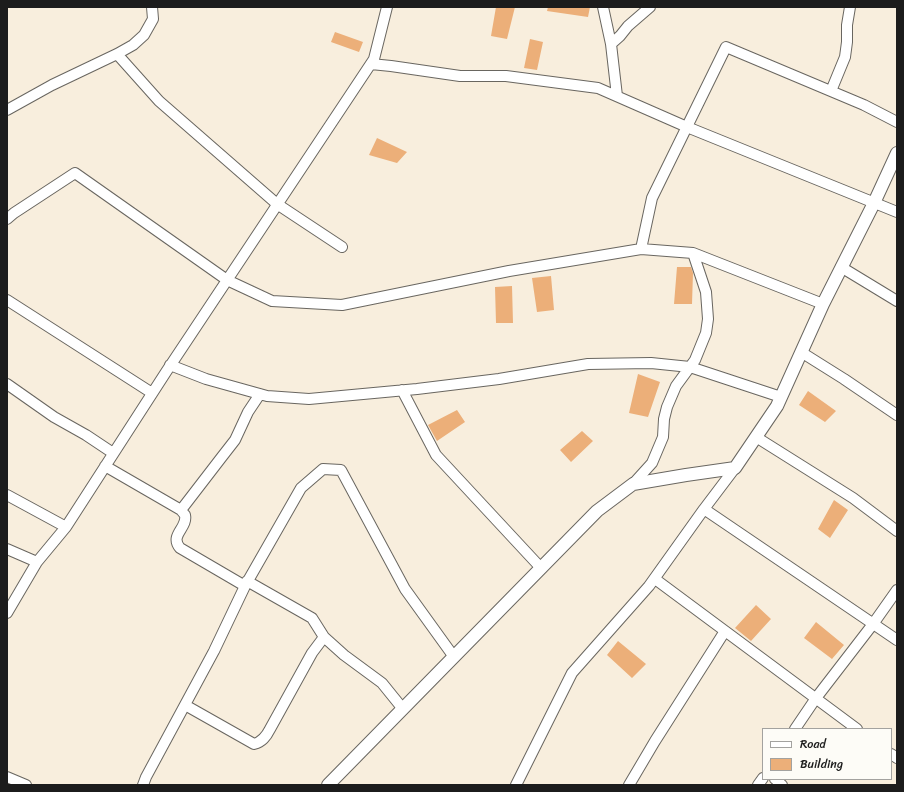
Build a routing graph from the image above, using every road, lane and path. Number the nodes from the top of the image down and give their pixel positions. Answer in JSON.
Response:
{"nodes":[{"id":1,"x":153,"y":7,"type":"edge"},
{"id":2,"x":387,"y":7,"type":"edge"},
{"id":3,"x":602,"y":7,"type":"edge"},
{"id":4,"x":650,"y":7,"type":"edge"},
{"id":5,"x":850,"y":7,"type":"edge"},
{"id":6,"x":611,"y":44,"type":"junction"},
{"id":7,"x":117,"y":54,"type":"junction"},
{"id":8,"x":371,"y":64,"type":"junction"},
{"id":9,"x":831,"y":91,"type":"junction"},
{"id":10,"x":617,"y":96,"type":"junction"},
{"id":11,"x":7,"y":110,"type":"edge"},
{"id":12,"x":897,"y":122,"type":"edge"},
{"id":13,"x":687,"y":127,"type":"junction"},
{"id":14,"x":897,"y":153,"type":"edge"},
{"id":15,"x":874,"y":203,"type":"junction"},
{"id":16,"x":277,"y":204,"type":"junction"},
{"id":17,"x":897,"y":212,"type":"edge"},
{"id":18,"x":9,"y":213,"type":"edge"},
{"id":19,"x":342,"y":247,"type":"dead end"},
{"id":20,"x":641,"y":249,"type":"junction"},
{"id":21,"x":693,"y":253,"type":"junction"},
{"id":22,"x":841,"y":267,"type":"junction"},
{"id":23,"x":227,"y":280,"type":"junction"},
{"id":24,"x":7,"y":300,"type":"edge"},
{"id":25,"x":897,"y":301,"type":"edge"},
{"id":26,"x":823,"y":304,"type":"junction"},
{"id":27,"x":801,"y":352,"type":"junction"},
{"id":28,"x":170,"y":365,"type":"junction"},
{"id":29,"x":690,"y":367,"type":"junction"},
{"id":30,"x":7,"y":384,"type":"edge"},
{"id":31,"x":402,"y":390,"type":"junction"},
{"id":32,"x":152,"y":393,"type":"junction"},
{"id":33,"x":260,"y":394,"type":"junction"},
{"id":34,"x":781,"y":397,"type":"junction"},
{"id":35,"x":897,"y":415,"type":"edge"},
{"id":36,"x":756,"y":437,"type":"junction"},
{"id":37,"x":114,"y":453,"type":"junction"},
{"id":38,"x":105,"y":466,"type":"junction"},
{"id":39,"x":735,"y":468,"type":"junction"},
{"id":40,"x":634,"y":484,"type":"junction"},
{"id":41,"x":7,"y":495,"type":"edge"},
{"id":42,"x":704,"y":509,"type":"junction"},
{"id":43,"x":181,"y":510,"type":"junction"},
{"id":44,"x":66,"y":527,"type":"junction"},
{"id":45,"x":897,"y":531,"type":"edge"},
{"id":46,"x":7,"y":548,"type":"edge"},
{"id":47,"x":37,"y":562,"type":"junction"},
{"id":48,"x":541,"y":568,"type":"junction"},
{"id":49,"x":655,"y":579,"type":"junction"},
{"id":50,"x":246,"y":584,"type":"junction"},
{"id":51,"x":897,"y":590,"type":"edge"},
{"id":52,"x":7,"y":613,"type":"edge"},
{"id":53,"x":873,"y":624,"type":"junction"},
{"id":54,"x":725,"y":631,"type":"junction"},
{"id":55,"x":324,"y":637,"type":"junction"},
{"id":56,"x":897,"y":640,"type":"edge"},
{"id":57,"x":454,"y":657,"type":"junction"},
{"id":58,"x":816,"y":698,"type":"junction"},
{"id":59,"x":185,"y":705,"type":"junction"},
{"id":60,"x":403,"y":709,"type":"junction"},
{"id":61,"x":797,"y":728,"type":"edge"},
{"id":62,"x":856,"y":728,"type":"edge"},
{"id":63,"x":7,"y":777,"type":"edge"},
{"id":64,"x":26,"y":785,"type":"edge"},
{"id":65,"x":143,"y":785,"type":"edge"},
{"id":66,"x":328,"y":785,"type":"edge"},
{"id":67,"x":516,"y":785,"type":"edge"},
{"id":68,"x":629,"y":785,"type":"edge"}],
"edges":[{"from":1,"to":7,"type":"street"},
{"from":2,"to":8,"type":"street"},
{"from":3,"to":6,"type":"street"},
{"from":4,"to":6,"type":"street"},
{"from":5,"to":9,"type":"street"},
{"from":6,"to":10,"type":"street"},
{"from":7,"to":11,"type":"street"},
{"from":7,"to":16,"type":"street"},
{"from":8,"to":10,"type":"street"},
{"from":8,"to":16,"type":"street"},
{"from":9,"to":12,"type":"street"},
{"from":9,"to":13,"type":"street"},
{"from":10,"to":13,"type":"street"},
{"from":13,"to":15,"type":"street"},
{"from":13,"to":20,"type":"street"},
{"from":14,"to":15,"type":"street"},
{"from":15,"to":17,"type":"street"},
{"from":15,"to":22,"type":"street"},
{"from":16,"to":19,"type":"street"},
{"from":16,"to":23,"type":"street"},
{"from":18,"to":23,"type":"street"},
{"from":20,"to":21,"type":"street"},
{"from":20,"to":23,"type":"street"},
{"from":21,"to":26,"type":"street"},
{"from":21,"to":29,"type":"street"},
{"from":22,"to":25,"type":"street"},
{"from":22,"to":26,"type":"street"},
{"from":23,"to":28,"type":"street"},
{"from":24,"to":32,"type":"street"},
{"from":26,"to":27,"type":"street"},
{"from":27,"to":34,"type":"street"},
{"from":27,"to":35,"type":"street"},
{"from":28,"to":32,"type":"street"},
{"from":28,"to":33,"type":"street"},
{"from":29,"to":31,"type":"street"},
{"from":29,"to":34,"type":"street"},
{"from":29,"to":40,"type":"street"},
{"from":30,"to":37,"type":"street"},
{"from":31,"to":33,"type":"street"},
{"from":31,"to":48,"type":"street"},
{"from":32,"to":37,"type":"street"},
{"from":33,"to":43,"type":"street"},
{"from":34,"to":36,"type":"street"},
{"from":36,"to":39,"type":"street"},
{"from":36,"to":45,"type":"street"},
{"from":37,"to":38,"type":"street"},
{"from":38,"to":43,"type":"street"},
{"from":38,"to":44,"type":"street"},
{"from":39,"to":40,"type":"street"},
{"from":39,"to":42,"type":"street"},
{"from":40,"to":48,"type":"street"},
{"from":41,"to":44,"type":"street"},
{"from":42,"to":49,"type":"street"},
{"from":42,"to":53,"type":"street"},
{"from":43,"to":50,"type":"street"},
{"from":44,"to":47,"type":"street"},
{"from":46,"to":47,"type":"street"},
{"from":47,"to":52,"type":"street"},
{"from":48,"to":57,"type":"street"},
{"from":49,"to":54,"type":"street"},
{"from":49,"to":67,"type":"street"},
{"from":50,"to":55,"type":"street"},
{"from":50,"to":57,"type":"street"},
{"from":50,"to":59,"type":"street"},
{"from":51,"to":53,"type":"street"},
{"from":53,"to":56,"type":"street"},
{"from":53,"to":58,"type":"street"},
{"from":54,"to":58,"type":"street"},
{"from":54,"to":68,"type":"street"},
{"from":55,"to":59,"type":"street"},
{"from":55,"to":60,"type":"street"},
{"from":57,"to":60,"type":"street"},
{"from":58,"to":61,"type":"street"},
{"from":58,"to":62,"type":"street"},
{"from":59,"to":65,"type":"street"},
{"from":60,"to":66,"type":"street"},
{"from":63,"to":64,"type":"street"}]}
